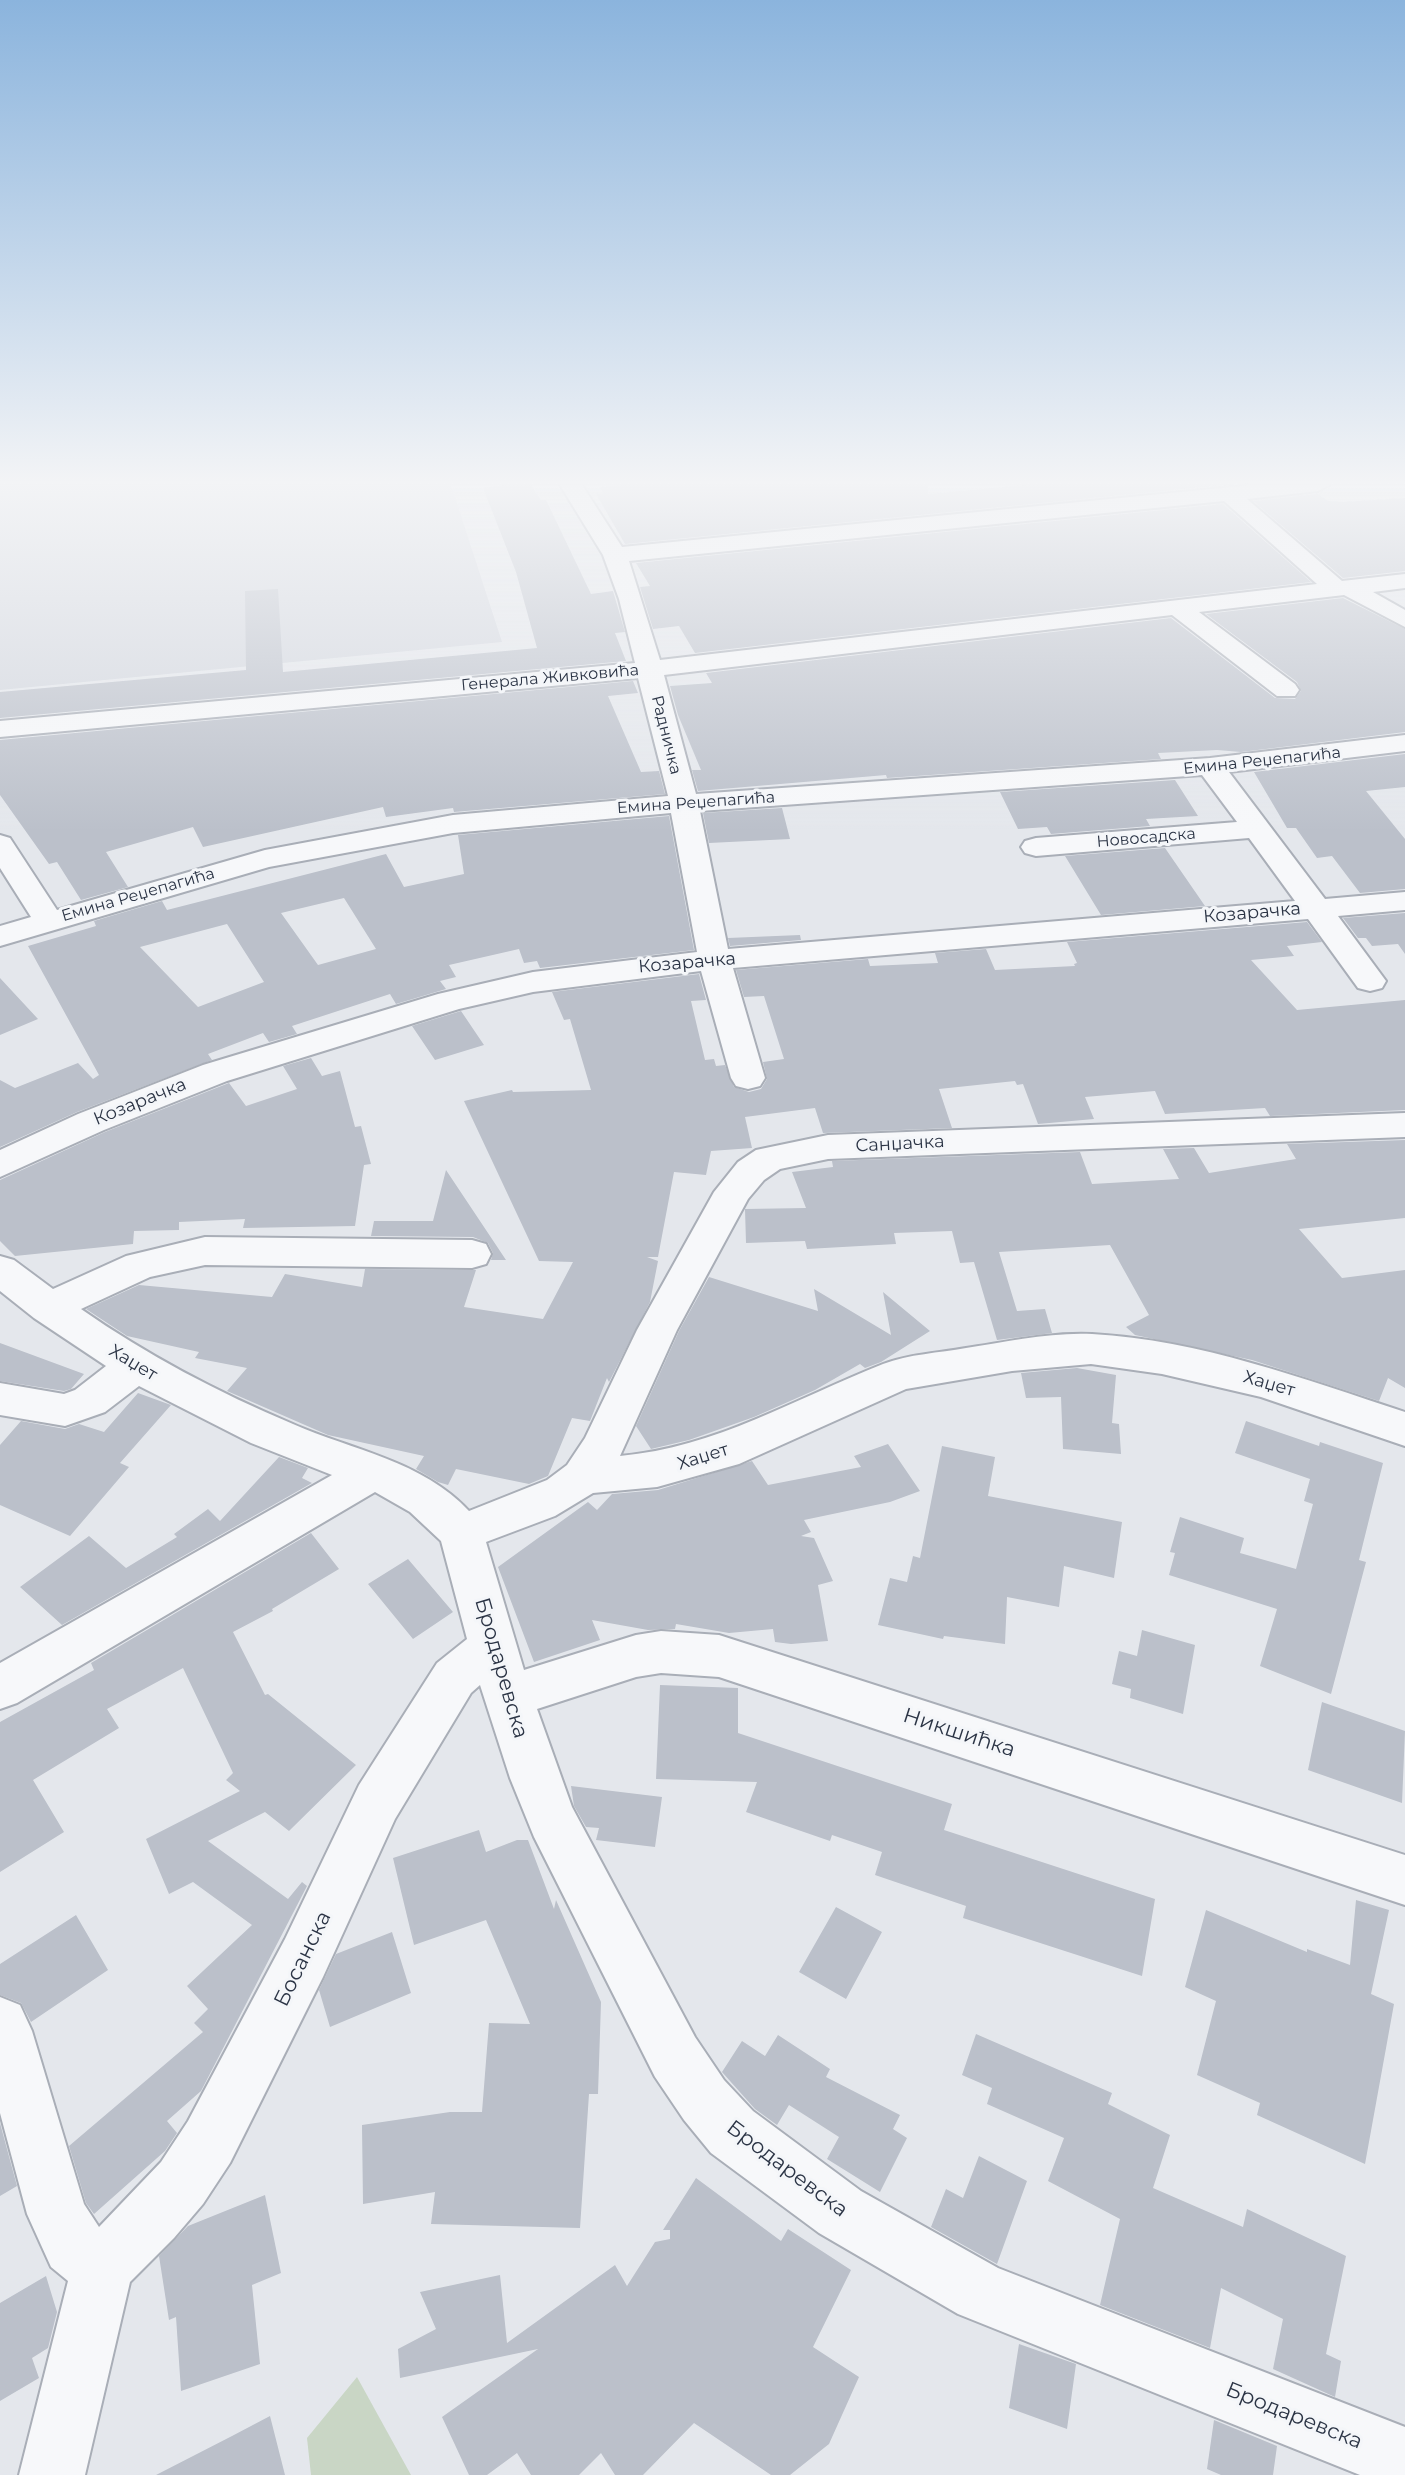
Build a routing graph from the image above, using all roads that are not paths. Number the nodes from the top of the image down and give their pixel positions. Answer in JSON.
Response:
{"nodes":[{"id":1,"x":632,"y":600,"type":"edge"},
{"id":2,"x":1243,"y":600,"type":"edge"},
{"id":3,"x":1366,"y":600,"type":"edge"},
{"id":4,"x":1178,"y":608,"type":"junction"},
{"id":5,"x":1405,"y":620,"type":"edge"},
{"id":6,"x":649,"y":669,"type":"junction"},
{"id":7,"x":1286,"y":690,"type":"dead end"},
{"id":8,"x":0,"y":729,"type":"edge"},
{"id":9,"x":1405,"y":743,"type":"edge"},
{"id":10,"x":1210,"y":766,"type":"junction"},
{"id":11,"x":684,"y":804,"type":"junction"},
{"id":12,"x":1256,"y":828,"type":"junction"},
{"id":13,"x":0,"y":844,"type":"edge"},
{"id":14,"x":1036,"y":847,"type":"dead end"},
{"id":15,"x":1405,"y":901,"type":"edge"},
{"id":16,"x":1315,"y":908,"type":"junction"},
{"id":17,"x":49,"y":921,"type":"junction"},
{"id":18,"x":0,"y":936,"type":"edge"},
{"id":19,"x":714,"y":960,"type":"junction"},
{"id":20,"x":1370,"y":981,"type":"dead end"},
{"id":21,"x":748,"y":1078,"type":"dead end"},
{"id":22,"x":1405,"y":1125,"type":"edge"},
{"id":23,"x":0,"y":1165,"type":"edge"},
{"id":24,"x":472,"y":1254,"type":"dead end"},
{"id":25,"x":0,"y":1270,"type":"edge"},
{"id":26,"x":48,"y":1308,"type":"junction"},
{"id":27,"x":135,"y":1366,"type":"junction"},
{"id":28,"x":0,"y":1399,"type":"edge"},
{"id":29,"x":1405,"y":1429,"type":"edge"},
{"id":30,"x":372,"y":1472,"type":"junction"},
{"id":31,"x":583,"y":1477,"type":"junction"},
{"id":32,"x":461,"y":1533,"type":"junction"},
{"id":33,"x":500,"y":1672,"type":"junction"},
{"id":34,"x":0,"y":1688,"type":"edge"},
{"id":35,"x":1405,"y":1880,"type":"edge"},
{"id":36,"x":0,"y":2025,"type":"edge"},
{"id":37,"x":103,"y":2265,"type":"junction"},
{"id":38,"x":1405,"y":2460,"type":"edge"},
{"id":39,"x":52,"y":2475,"type":"edge"}],
"edges":[{"from":1,"to":6,"type":"street","name":"Радничка"},
{"from":2,"to":4,"type":"street","name":"Генерала Живковића"},
{"from":3,"to":5,"type":"street"},
{"from":4,"to":6,"type":"street","name":"Генерала Живковића"},
{"from":4,"to":7,"type":"street"},
{"from":6,"to":8,"type":"street","name":"Генерала Живковића"},
{"from":6,"to":11,"type":"street","name":"Радничка"},
{"from":9,"to":10,"type":"street","name":"Емина Реџепагића"},
{"from":10,"to":11,"type":"street","name":"Емина Реџепагића"},
{"from":10,"to":12,"type":"street"},
{"from":11,"to":17,"type":"street","name":"Емина Реџепагића"},
{"from":11,"to":19,"type":"street","name":"Радничка"},
{"from":12,"to":14,"type":"street","name":"Новосадска"},
{"from":12,"to":16,"type":"street"},
{"from":13,"to":17,"type":"street"},
{"from":15,"to":16,"type":"street","name":"Козарачка"},
{"from":16,"to":19,"type":"street","name":"Козарачка"},
{"from":16,"to":20,"type":"street"},
{"from":17,"to":18,"type":"street","name":"Емина Реџепагића"},
{"from":19,"to":21,"type":"street","name":"Радничка"},
{"from":19,"to":23,"type":"street","name":"Козарачка"},
{"from":22,"to":31,"type":"street","name":"Санџачка"},
{"from":24,"to":26,"type":"street"},
{"from":25,"to":26,"type":"street","name":"Хаџет"},
{"from":26,"to":27,"type":"street","name":"Хаџет"},
{"from":27,"to":28,"type":"street"},
{"from":27,"to":30,"type":"street","name":"Хаџет"},
{"from":29,"to":31,"type":"street","name":"Хаџет"},
{"from":30,"to":32,"type":"street","name":"Хаџет"},
{"from":30,"to":34,"type":"street"},
{"from":31,"to":32,"type":"street","name":"Хаџет"},
{"from":32,"to":33,"type":"street","name":"Бродаревска"},
{"from":33,"to":35,"type":"street","name":"Никшићка"},
{"from":33,"to":37,"type":"street","name":"Босанска"},
{"from":33,"to":38,"type":"street","name":"Бродаревска"},
{"from":36,"to":37,"type":"street"},
{"from":37,"to":39,"type":"street"}]}
